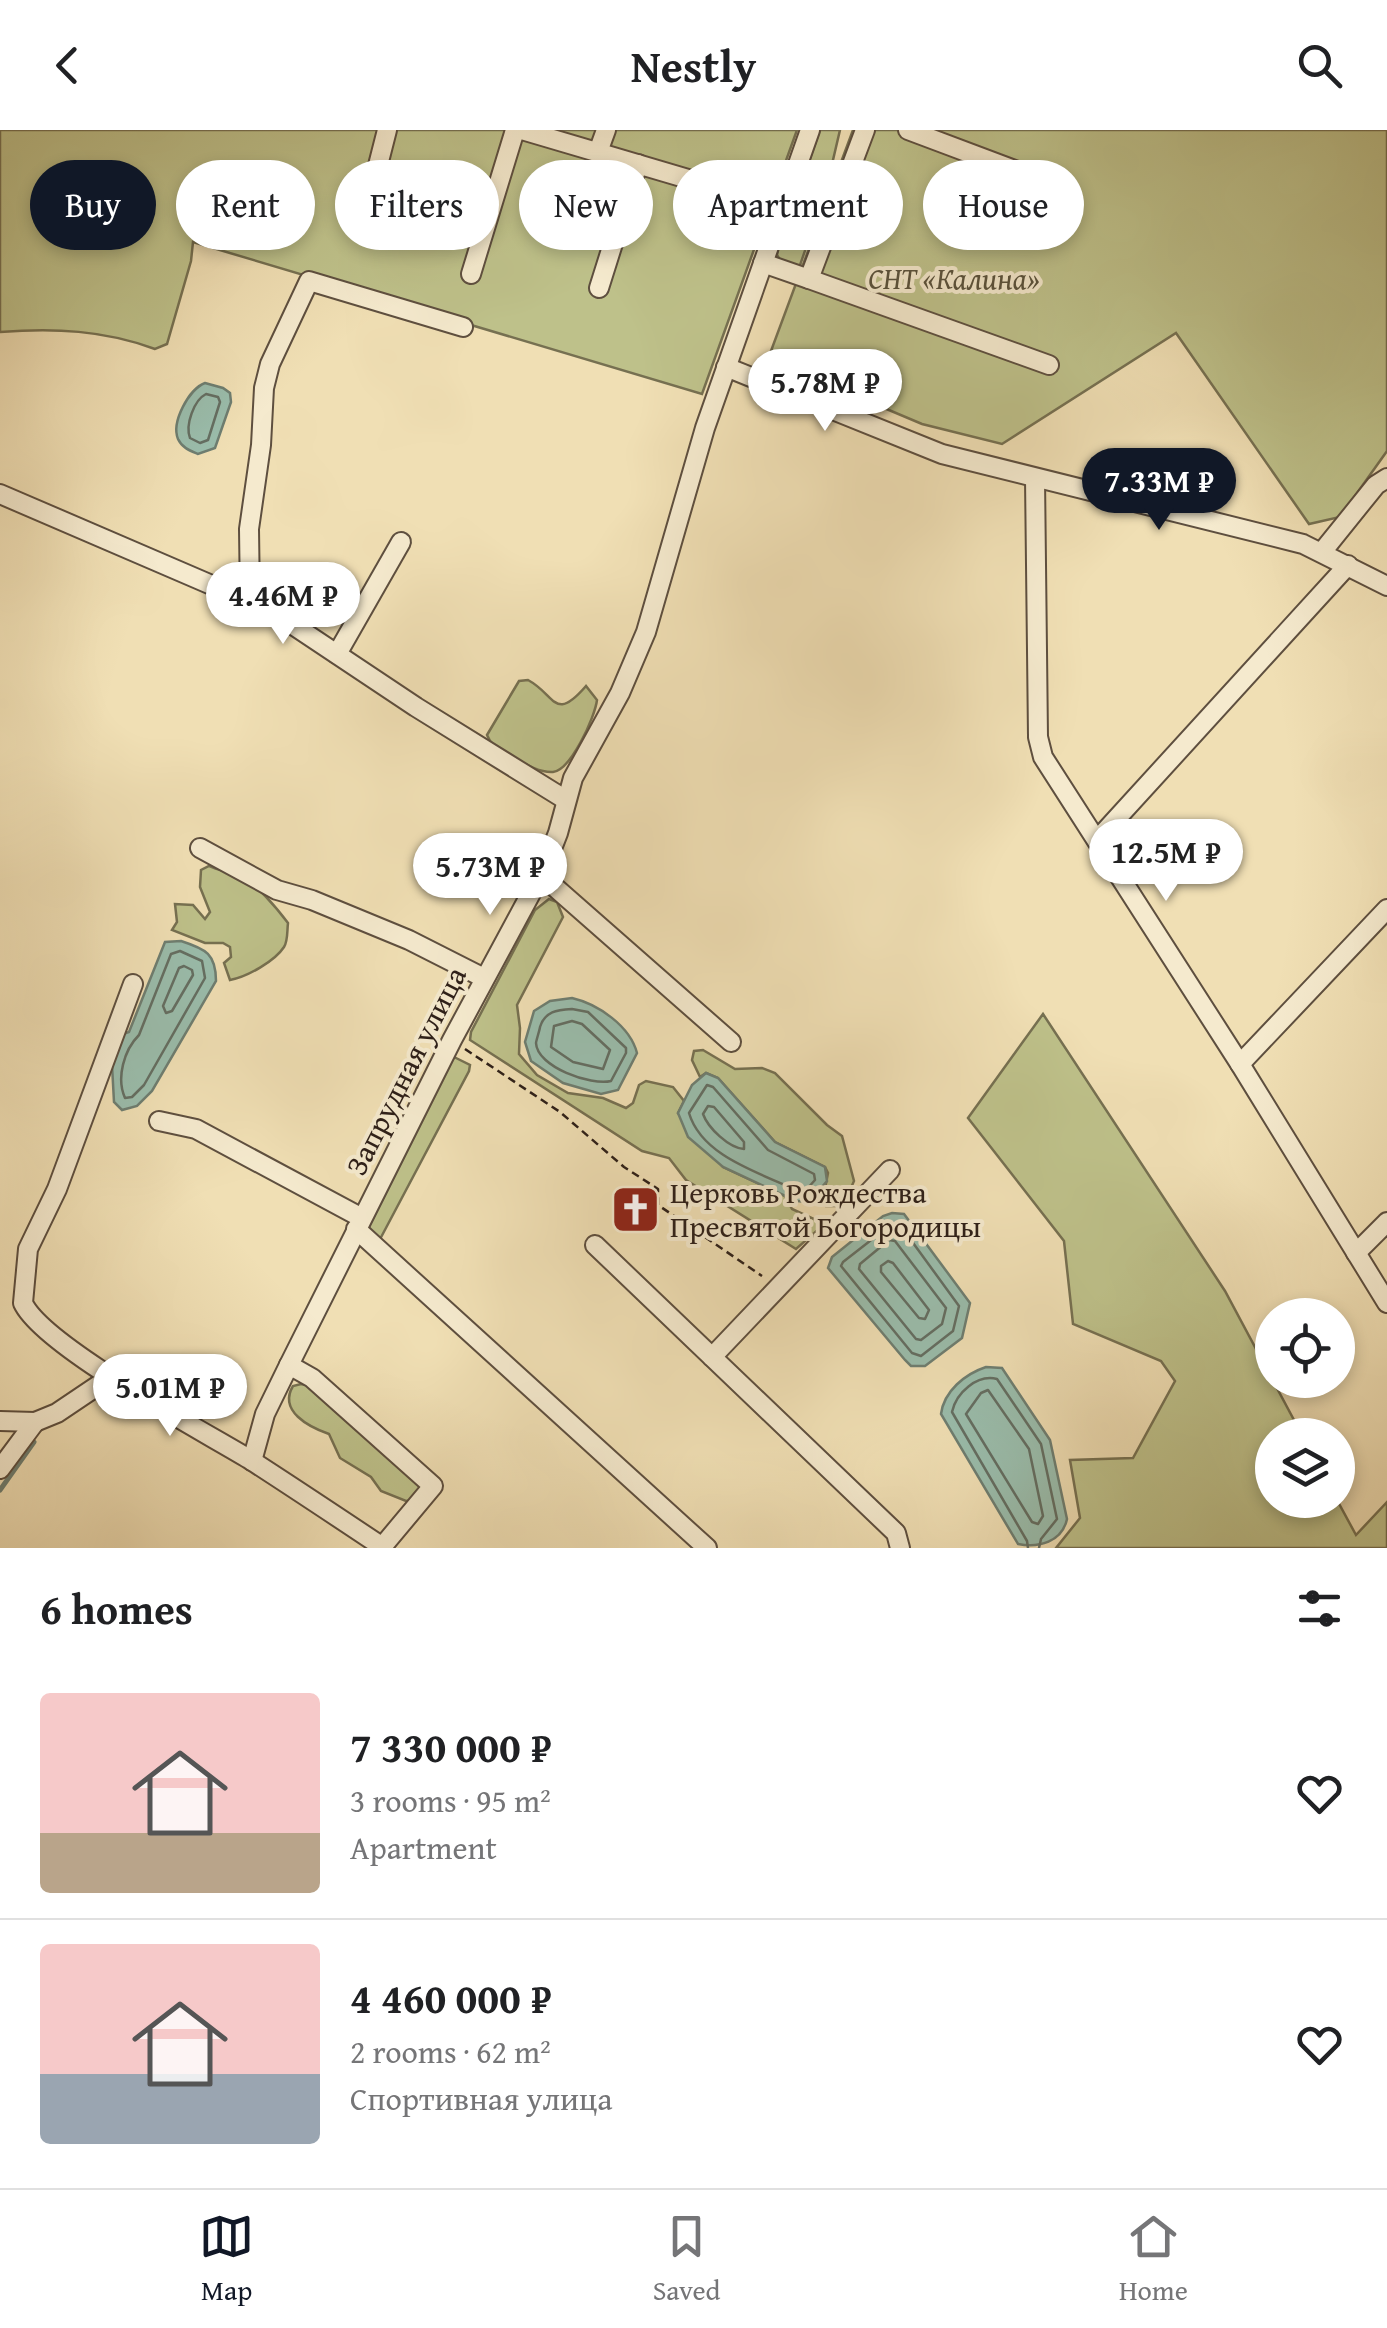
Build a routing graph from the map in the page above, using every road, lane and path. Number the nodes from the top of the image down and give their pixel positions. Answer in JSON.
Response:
{"nodes":[{"id":1,"x":388,"y":130,"type":"edge"},
{"id":2,"x":518,"y":130,"type":"edge"},
{"id":3,"x":606,"y":130,"type":"edge"},
{"id":4,"x":810,"y":130,"type":"edge"},
{"id":5,"x":865,"y":130,"type":"edge"},
{"id":6,"x":908,"y":130,"type":"edge"},
{"id":7,"x":598,"y":152,"type":"junction"},
{"id":8,"x":380,"y":160,"type":"edge"},
{"id":9,"x":625,"y":160,"type":"edge"},
{"id":10,"x":799,"y":160,"type":"edge"},
{"id":11,"x":988,"y":160,"type":"edge"},
{"id":12,"x":611,"y":250,"type":"edge"},
{"id":13,"x":767,"y":250,"type":"edge"},
{"id":14,"x":763,"y":262,"type":"junction"},
{"id":15,"x":470,"y":274,"type":"dead end"},
{"id":16,"x":809,"y":280,"type":"junction"},
{"id":17,"x":599,"y":288,"type":"dead end"},
{"id":18,"x":463,"y":327,"type":"dead end"},
{"id":19,"x":1049,"y":366,"type":"dead end"},
{"id":20,"x":726,"y":367,"type":"junction"},
{"id":21,"x":1034,"y":478,"type":"junction"},
{"id":22,"x":1387,"y":478,"type":"edge"},
{"id":23,"x":0,"y":494,"type":"edge"},
{"id":24,"x":400,"y":542,"type":"dead end"},
{"id":25,"x":1322,"y":552,"type":"junction"},
{"id":26,"x":1348,"y":566,"type":"junction"},
{"id":27,"x":1387,"y":586,"type":"edge"},
{"id":28,"x":250,"y":600,"type":"junction"},
{"id":29,"x":336,"y":654,"type":"junction"},
{"id":30,"x":566,"y":800,"type":"junction"},
{"id":31,"x":1097,"y":840,"type":"junction"},
{"id":32,"x":200,"y":848,"type":"dead end"},
{"id":33,"x":541,"y":875,"type":"junction"},
{"id":34,"x":1387,"y":908,"type":"edge"},
{"id":35,"x":484,"y":978,"type":"junction"},
{"id":36,"x":132,"y":984,"type":"dead end"},
{"id":37,"x":452,"y":1040,"type":"junction"},
{"id":38,"x":731,"y":1042,"type":"dead end"},
{"id":39,"x":1240,"y":1064,"type":"junction"},
{"id":40,"x":159,"y":1121,"type":"dead end"},
{"id":41,"x":890,"y":1170,"type":"dead end"},
{"id":42,"x":1387,"y":1222,"type":"edge"},
{"id":43,"x":359,"y":1224,"type":"junction"},
{"id":44,"x":595,"y":1245,"type":"dead end"},
{"id":45,"x":1356,"y":1254,"type":"junction"},
{"id":46,"x":777,"y":1286,"type":"junction"},
{"id":47,"x":1387,"y":1303,"type":"edge"},
{"id":48,"x":712,"y":1357,"type":"junction"},
{"id":49,"x":289,"y":1365,"type":"junction"},
{"id":50,"x":112,"y":1376,"type":"junction"},
{"id":51,"x":0,"y":1422,"type":"edge"},
{"id":52,"x":35,"y":1422,"type":"junction"},
{"id":53,"x":252,"y":1462,"type":"junction"},
{"id":54,"x":0,"y":1469,"type":"edge"},
{"id":55,"x":383,"y":1547,"type":"edge"},
{"id":56,"x":707,"y":1548,"type":"edge"},
{"id":57,"x":900,"y":1548,"type":"edge"}],
"edges":[{"from":1,"to":8,"type":"street"},
{"from":2,"to":7,"type":"street"},
{"from":2,"to":15,"type":"street"},
{"from":3,"to":7,"type":"street"},
{"from":4,"to":10,"type":"street","name":"Запрудная улица"},
{"from":5,"to":16,"type":"street"},
{"from":6,"to":11,"type":"street"},
{"from":7,"to":9,"type":"street"},
{"from":12,"to":17,"type":"street"},
{"from":13,"to":14,"type":"street","name":"Запрудная улица"},
{"from":14,"to":16,"type":"street"},
{"from":14,"to":20,"type":"street","name":"Запрудная улица"},
{"from":16,"to":19,"type":"street"},
{"from":18,"to":28,"type":"street"},
{"from":20,"to":21,"type":"street"},
{"from":20,"to":30,"type":"street","name":"Запрудная улица"},
{"from":21,"to":25,"type":"street"},
{"from":21,"to":31,"type":"street"},
{"from":22,"to":25,"type":"street"},
{"from":23,"to":28,"type":"street"},
{"from":24,"to":29,"type":"street"},
{"from":25,"to":26,"type":"street"},
{"from":26,"to":27,"type":"street"},
{"from":26,"to":31,"type":"street"},
{"from":28,"to":29,"type":"street"},
{"from":29,"to":30,"type":"street"},
{"from":30,"to":33,"type":"street","name":"Запрудная улица"},
{"from":31,"to":39,"type":"street"},
{"from":32,"to":35,"type":"street"},
{"from":33,"to":35,"type":"street","name":"Запрудная улица"},
{"from":33,"to":38,"type":"street"},
{"from":34,"to":39,"type":"street"},
{"from":35,"to":37,"type":"street","name":"Запрудная улица"},
{"from":36,"to":50,"type":"street"},
{"from":37,"to":43,"type":"street","name":"Запрудная улица"},
{"from":37,"to":46,"type":"path"},
{"from":39,"to":45,"type":"street"},
{"from":40,"to":43,"type":"street"},
{"from":41,"to":46,"type":"street"},
{"from":42,"to":45,"type":"street"},
{"from":43,"to":49,"type":"street","name":"Запрудная улица"},
{"from":43,"to":56,"type":"street"},
{"from":44,"to":48,"type":"street"},
{"from":45,"to":47,"type":"street"},
{"from":46,"to":48,"type":"street"},
{"from":48,"to":57,"type":"street"},
{"from":49,"to":53,"type":"street","name":"Запрудная улица"},
{"from":49,"to":55,"type":"street"},
{"from":50,"to":52,"type":"street"},
{"from":50,"to":53,"type":"street"},
{"from":51,"to":52,"type":"street"},
{"from":52,"to":54,"type":"street"},
{"from":53,"to":55,"type":"street"}]}
